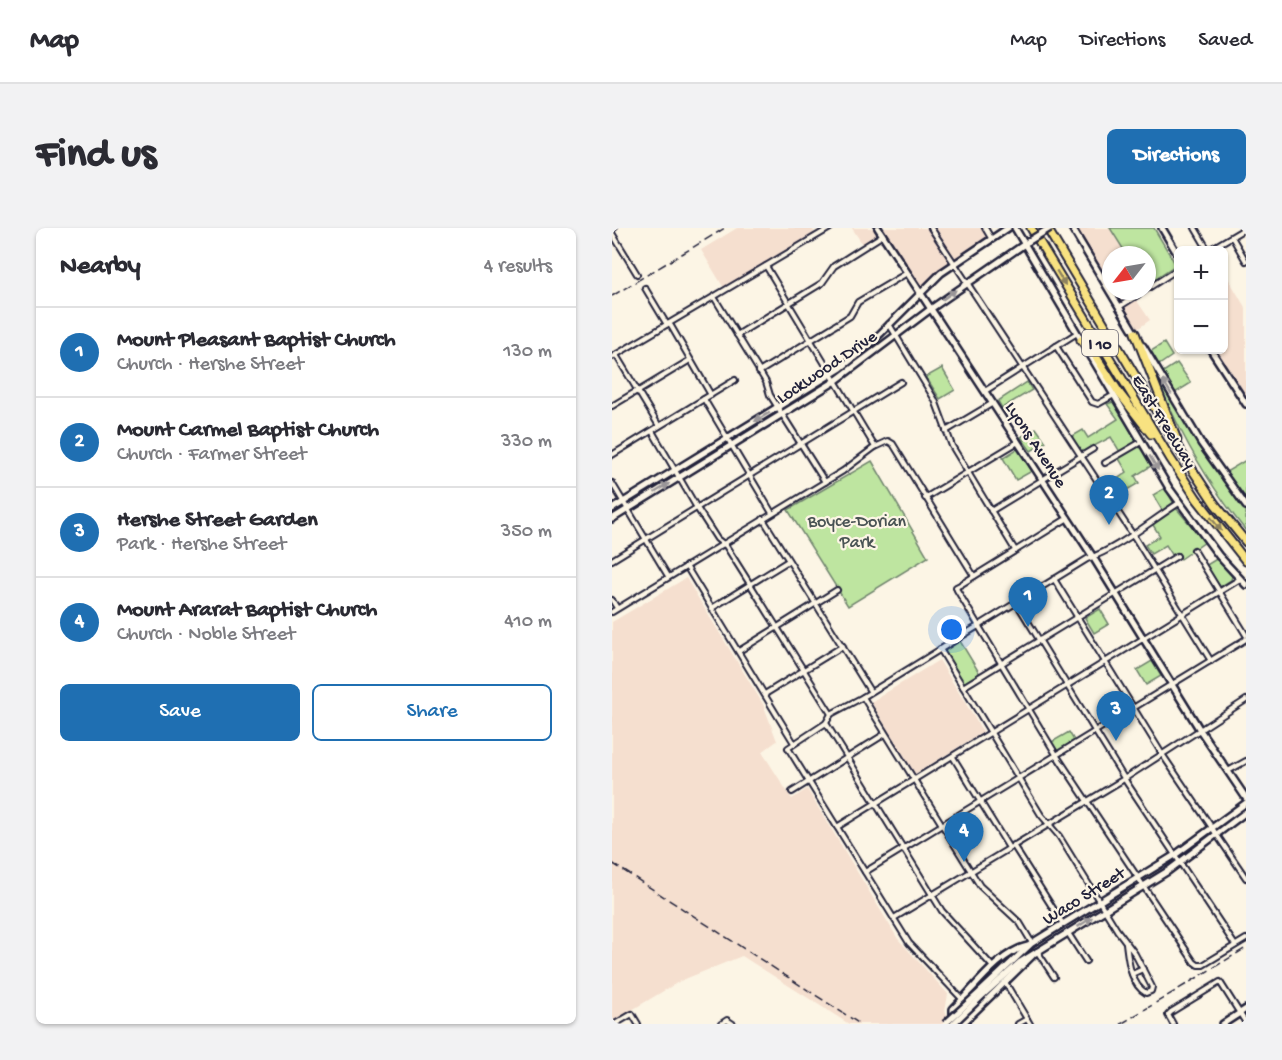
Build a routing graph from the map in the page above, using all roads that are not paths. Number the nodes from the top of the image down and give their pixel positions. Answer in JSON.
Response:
{"nodes":[{"id":1,"x":830,"y":228,"type":"edge"},
{"id":2,"x":878,"y":228,"type":"edge"},
{"id":3,"x":931,"y":228,"type":"edge"},
{"id":4,"x":985,"y":228,"type":"edge"},
{"id":5,"x":1008,"y":228,"type":"edge"},
{"id":6,"x":1015,"y":228,"type":"edge"},
{"id":7,"x":1031,"y":228,"type":"edge"},
{"id":8,"x":1049,"y":228,"type":"edge"},
{"id":9,"x":1072,"y":228,"type":"edge"},
{"id":10,"x":1162,"y":228,"type":"edge"},
{"id":11,"x":1195,"y":228,"type":"edge"},
{"id":12,"x":1246,"y":228,"type":"edge"},
{"id":13,"x":613,"y":230,"type":"edge"},
{"id":14,"x":1238,"y":230,"type":"edge"},
{"id":15,"x":883,"y":235,"type":"junction"},
{"id":16,"x":1232,"y":237,"type":"junction"},
{"id":17,"x":991,"y":238,"type":"junction"},
{"id":18,"x":1027,"y":243,"type":"junction"},
{"id":19,"x":1206,"y":246,"type":"edge"},
{"id":20,"x":1215,"y":246,"type":"edge"},
{"id":21,"x":1174,"y":247,"type":"edge"},
{"id":22,"x":1246,"y":261,"type":"edge"},
{"id":23,"x":954,"y":263,"type":"junction"},
{"id":24,"x":765,"y":266,"type":"junction"},
{"id":25,"x":908,"y":272,"type":"junction"},
{"id":26,"x":1174,"y":272,"type":"edge"},
{"id":27,"x":637,"y":274,"type":"dead end"},
{"id":28,"x":967,"y":283,"type":"junction"},
{"id":29,"x":1156,"y":284,"type":"edge"},
{"id":30,"x":645,"y":288,"type":"dead end"},
{"id":31,"x":921,"y":292,"type":"junction"},
{"id":32,"x":714,"y":297,"type":"junction"},
{"id":33,"x":1131,"y":300,"type":"edge"},
{"id":34,"x":789,"y":304,"type":"junction"},
{"id":35,"x":932,"y":308,"type":"junction"},
{"id":36,"x":1119,"y":308,"type":"junction"},
{"id":37,"x":668,"y":324,"type":"junction"},
{"id":38,"x":889,"y":324,"type":"junction"},
{"id":39,"x":1135,"y":333,"type":"junction"},
{"id":40,"x":737,"y":335,"type":"junction"},
{"id":41,"x":897,"y":336,"type":"junction"},
{"id":42,"x":1079,"y":337,"type":"junction"},
{"id":43,"x":811,"y":341,"type":"junction"},
{"id":44,"x":1056,"y":346,"type":"junction"},
{"id":45,"x":1214,"y":354,"type":"edge"},
{"id":46,"x":614,"y":356,"type":"edge"},
{"id":47,"x":690,"y":360,"type":"junction"},
{"id":48,"x":1022,"y":367,"type":"junction"},
{"id":49,"x":759,"y":372,"type":"junction"},
{"id":50,"x":830,"y":375,"type":"junction"},
{"id":51,"x":735,"y":380,"type":"dead end"},
{"id":52,"x":834,"y":382,"type":"junction"},
{"id":53,"x":901,"y":382,"type":"dead end"},
{"id":54,"x":637,"y":391,"type":"junction"},
{"id":55,"x":985,"y":391,"type":"junction"},
{"id":56,"x":711,"y":395,"type":"junction"},
{"id":57,"x":1114,"y":395,"type":"junction"},
{"id":58,"x":704,"y":399,"type":"junction"},
{"id":59,"x":993,"y":403,"type":"junction"},
{"id":60,"x":1246,"y":404,"type":"edge"},
{"id":61,"x":612,"y":406,"type":"edge"},
{"id":62,"x":778,"y":407,"type":"junction"},
{"id":63,"x":853,"y":411,"type":"junction"},
{"id":64,"x":782,"y":413,"type":"junction"},
{"id":65,"x":658,"y":426,"type":"junction"},
{"id":66,"x":652,"y":431,"type":"junction"},
{"id":67,"x":946,"y":431,"type":"junction"},
{"id":68,"x":727,"y":438,"type":"junction"},
{"id":69,"x":1018,"y":442,"type":"junction"},
{"id":70,"x":1141,"y":442,"type":"junction"},
{"id":71,"x":801,"y":444,"type":"junction"},
{"id":72,"x":731,"y":445,"type":"junction"},
{"id":73,"x":875,"y":447,"type":"junction"},
{"id":74,"x":612,"y":448,"type":"edge"},
{"id":75,"x":1093,"y":449,"type":"dead end"},
{"id":76,"x":614,"y":454,"type":"edge"},
{"id":77,"x":1182,"y":454,"type":"junction"},
{"id":78,"x":1081,"y":456,"type":"junction"},
{"id":79,"x":1170,"y":458,"type":"junction"},
{"id":80,"x":1105,"y":463,"type":"dead end"},
{"id":81,"x":675,"y":470,"type":"junction"},
{"id":82,"x":968,"y":472,"type":"junction"},
{"id":83,"x":750,"y":476,"type":"junction"},
{"id":84,"x":679,"y":477,"type":"junction"},
{"id":85,"x":1043,"y":480,"type":"junction"},
{"id":86,"x":825,"y":482,"type":"junction"},
{"id":87,"x":612,"y":483,"type":"edge"},
{"id":88,"x":926,"y":498,"type":"junction"},
{"id":89,"x":624,"y":502,"type":"junction"},
{"id":90,"x":1179,"y":503,"type":"junction"},
{"id":91,"x":1246,"y":506,"type":"edge"},
{"id":92,"x":697,"y":508,"type":"junction"},
{"id":93,"x":612,"y":509,"type":"edge"},
{"id":94,"x":627,"y":509,"type":"junction"},
{"id":95,"x":992,"y":511,"type":"junction"},
{"id":96,"x":772,"y":513,"type":"junction"},
{"id":97,"x":1068,"y":518,"type":"junction"},
{"id":98,"x":612,"y":519,"type":"edge"},
{"id":99,"x":763,"y":519,"type":"junction"},
{"id":100,"x":1132,"y":535,"type":"junction"},
{"id":101,"x":646,"y":540,"type":"junction"},
{"id":102,"x":1246,"y":541,"type":"edge"},
{"id":103,"x":721,"y":544,"type":"junction"},
{"id":104,"x":1015,"y":550,"type":"junction"},
{"id":105,"x":1194,"y":550,"type":"dead end"},
{"id":106,"x":1177,"y":556,"type":"dead end"},
{"id":107,"x":1093,"y":557,"type":"junction"},
{"id":108,"x":612,"y":560,"type":"edge"},
{"id":109,"x":788,"y":561,"type":"junction"},
{"id":110,"x":1246,"y":561,"type":"edge"},
{"id":111,"x":686,"y":566,"type":"junction"},
{"id":112,"x":1154,"y":569,"type":"junction"},
{"id":113,"x":668,"y":576,"type":"junction"},
{"id":114,"x":974,"y":576,"type":"junction"},
{"id":115,"x":1054,"y":579,"type":"junction"},
{"id":116,"x":1240,"y":579,"type":"junction"},
{"id":117,"x":750,"y":584,"type":"junction"},
{"id":118,"x":1246,"y":585,"type":"edge"},
{"id":119,"x":837,"y":590,"type":"dead end"},
{"id":120,"x":1221,"y":592,"type":"junction"},
{"id":121,"x":1116,"y":593,"type":"junction"},
{"id":122,"x":612,"y":600,"type":"edge"},
{"id":123,"x":1016,"y":602,"type":"junction"},
{"id":124,"x":816,"y":604,"type":"junction"},
{"id":125,"x":617,"y":608,"type":"junction"},
{"id":126,"x":712,"y":608,"type":"junction"},
{"id":127,"x":612,"y":612,"type":"edge"},
{"id":128,"x":1183,"y":615,"type":"junction"},
{"id":129,"x":1077,"y":616,"type":"junction"},
{"id":130,"x":977,"y":626,"type":"junction"},
{"id":131,"x":777,"y":627,"type":"junction"},
{"id":132,"x":1246,"y":635,"type":"edge"},
{"id":133,"x":1144,"y":639,"type":"junction"},
{"id":134,"x":1246,"y":639,"type":"edge"},
{"id":135,"x":1039,"y":640,"type":"junction"},
{"id":136,"x":843,"y":646,"type":"junction"},
{"id":137,"x":940,"y":649,"type":"junction"},
{"id":138,"x":738,"y":651,"type":"junction"},
{"id":139,"x":1211,"y":661,"type":"junction"},
{"id":140,"x":1106,"y":662,"type":"junction"},
{"id":141,"x":1001,"y":664,"type":"junction"},
{"id":142,"x":803,"y":670,"type":"junction"},
{"id":143,"x":1172,"y":684,"type":"junction"},
{"id":144,"x":1067,"y":685,"type":"junction"},
{"id":145,"x":963,"y":687,"type":"junction"},
{"id":146,"x":870,"y":691,"type":"junction"},
{"id":147,"x":765,"y":694,"type":"junction"},
{"id":148,"x":863,"y":697,"type":"junction"},
{"id":149,"x":1246,"y":700,"type":"edge"},
{"id":150,"x":1133,"y":708,"type":"junction"},
{"id":151,"x":1028,"y":709,"type":"junction"},
{"id":152,"x":831,"y":714,"type":"junction"},
{"id":153,"x":826,"y":723,"type":"junction"},
{"id":154,"x":1200,"y":730,"type":"junction"},
{"id":155,"x":1095,"y":731,"type":"junction"},
{"id":156,"x":885,"y":734,"type":"junction"},
{"id":157,"x":991,"y":734,"type":"junction"},
{"id":158,"x":794,"y":743,"type":"junction"},
{"id":159,"x":1162,"y":754,"type":"junction"},
{"id":160,"x":1057,"y":756,"type":"junction"},
{"id":161,"x":953,"y":757,"type":"junction"},
{"id":162,"x":847,"y":758,"type":"junction"},
{"id":163,"x":1246,"y":761,"type":"edge"},
{"id":164,"x":1228,"y":771,"type":"junction"},
{"id":165,"x":1124,"y":778,"type":"junction"},
{"id":166,"x":1019,"y":779,"type":"junction"},
{"id":167,"x":914,"y":780,"type":"junction"},
{"id":168,"x":809,"y":782,"type":"junction"},
{"id":169,"x":792,"y":792,"type":"dead end"},
{"id":170,"x":1246,"y":800,"type":"edge"},
{"id":171,"x":1086,"y":801,"type":"junction"},
{"id":172,"x":875,"y":803,"type":"junction"},
{"id":173,"x":981,"y":803,"type":"junction"},
{"id":174,"x":1246,"y":812,"type":"edge"},
{"id":175,"x":1050,"y":824,"type":"junction"},
{"id":176,"x":942,"y":826,"type":"junction"},
{"id":177,"x":837,"y":827,"type":"junction"},
{"id":178,"x":1211,"y":827,"type":"junction"},
{"id":179,"x":1216,"y":834,"type":"junction"},
{"id":180,"x":1011,"y":847,"type":"junction"},
{"id":181,"x":904,"y":849,"type":"junction"},
{"id":182,"x":1175,"y":855,"type":"junction"},
{"id":183,"x":1179,"y":862,"type":"junction"},
{"id":184,"x":970,"y":871,"type":"junction"},
{"id":185,"x":865,"y":873,"type":"junction"},
{"id":186,"x":1138,"y":878,"type":"junction"},
{"id":187,"x":1246,"y":878,"type":"edge"},
{"id":188,"x":1143,"y":886,"type":"junction"},
{"id":189,"x":932,"y":894,"type":"junction"},
{"id":190,"x":1100,"y":902,"type":"junction"},
{"id":191,"x":1105,"y":910,"type":"junction"},
{"id":192,"x":894,"y":918,"type":"junction"},
{"id":193,"x":1063,"y":924,"type":"junction"},
{"id":194,"x":1068,"y":933,"type":"junction"},
{"id":195,"x":1246,"y":939,"type":"edge"},
{"id":196,"x":1126,"y":943,"type":"junction"},
{"id":197,"x":1031,"y":945,"type":"junction"},
{"id":198,"x":1235,"y":945,"type":"junction"},
{"id":199,"x":1036,"y":952,"type":"junction"},
{"id":200,"x":1086,"y":961,"type":"dead end"},
{"id":201,"x":993,"y":967,"type":"junction"},
{"id":202,"x":1143,"y":969,"type":"junction"},
{"id":203,"x":1132,"y":974,"type":"junction"},
{"id":204,"x":1054,"y":977,"type":"dead end"},
{"id":205,"x":1005,"y":982,"type":"junction"},
{"id":206,"x":982,"y":993,"type":"junction"},
{"id":207,"x":963,"y":1000,"type":"junction"},
{"id":208,"x":1246,"y":1010,"type":"edge"},
{"id":209,"x":1240,"y":1013,"type":"junction"},
{"id":210,"x":1027,"y":1019,"type":"junction"},
{"id":211,"x":1246,"y":1023,"type":"edge"},
{"id":212,"x":615,"y":1024,"type":"edge"},
{"id":213,"x":638,"y":1024,"type":"edge"},
{"id":214,"x":721,"y":1024,"type":"edge"},
{"id":215,"x":733,"y":1024,"type":"edge"},
{"id":216,"x":945,"y":1024,"type":"edge"},
{"id":217,"x":953,"y":1024,"type":"edge"},
{"id":218,"x":1018,"y":1024,"type":"edge"},
{"id":219,"x":1030,"y":1024,"type":"edge"},
{"id":220,"x":1173,"y":1024,"type":"edge"},
{"id":221,"x":1223,"y":1024,"type":"edge"}],
"edges":[{"from":1,"to":24,"type":"street"},
{"from":2,"to":15,"type":"main road","name":"Lyons Avenue"},
{"from":3,"to":23,"type":"street"},
{"from":4,"to":17,"type":"street"},
{"from":5,"to":17,"type":"main road","name":"Lockwood Drive"},
{"from":6,"to":18,"type":"main road"},
{"from":7,"to":79,"type":"highway","name":"East Freeway","number":"I 10","one_way":true},
{"from":8,"to":18,"type":"main road","name":"Lockwood Drive","bridge":true},
{"from":8,"to":77,"type":"highway","name":"East Freeway","number":"I 10"},
{"from":9,"to":36,"type":"main road"},
{"from":10,"to":21,"type":"main road"},
{"from":11,"to":19,"type":"street"},
{"from":12,"to":14,"type":"street"},
{"from":13,"to":27,"type":"street"},
{"from":14,"to":16,"type":"street"},
{"from":15,"to":25,"type":"main road","name":"Lyons Avenue"},
{"from":15,"to":34,"type":"street"},
{"from":16,"to":20,"type":"street"},
{"from":16,"to":22,"type":"street"},
{"from":17,"to":23,"type":"main road","name":"Lockwood Drive"},
{"from":18,"to":28,"type":"main road","name":"Lockwood Drive"},
{"from":18,"to":42,"type":"main road"},
{"from":23,"to":28,"type":"street"},
{"from":23,"to":31,"type":"main road","name":"Lockwood Drive"},
{"from":24,"to":32,"type":"street"},
{"from":24,"to":34,"type":"street"},
{"from":25,"to":31,"type":"main road","name":"Lyons Avenue"},
{"from":25,"to":43,"type":"street"},
{"from":26,"to":29,"type":"street"},
{"from":35,"to":28,"type":"main road","name":"Lockwood Drive","one_way":true},
{"from":28,"to":48,"type":"street"},
{"from":30,"to":37,"type":"street"},
{"from":31,"to":35,"type":"main road","name":"Lyons Avenue"},
{"from":31,"to":38,"type":"main road","name":"Lockwood Drive"},
{"from":32,"to":37,"type":"street"},
{"from":32,"to":40,"type":"street"},
{"from":33,"to":36,"type":"street"},
{"from":34,"to":40,"type":"street"},
{"from":34,"to":43,"type":"street"},
{"from":35,"to":41,"type":"main road","name":"Lockwood Drive"},
{"from":35,"to":55,"type":"main road","name":"Lyons Avenue"},
{"from":36,"to":39,"type":"main road"},
{"from":37,"to":46,"type":"street"},
{"from":37,"to":47,"type":"street"},
{"from":38,"to":41,"type":"street"},
{"from":38,"to":50,"type":"main road","name":"Lockwood Drive"},
{"from":39,"to":77,"type":"highway"},
{"from":91,"to":39,"type":"main road","one_way":true},
{"from":40,"to":49,"type":"street"},
{"from":41,"to":52,"type":"main road","name":"Lockwood Drive"},
{"from":41,"to":67,"type":"street"},
{"from":42,"to":44,"type":"street"},
{"from":42,"to":57,"type":"main road"},
{"from":42,"to":79,"type":"highway"},
{"from":43,"to":49,"type":"street"},
{"from":43,"to":50,"type":"street"},
{"from":44,"to":48,"type":"street"},
{"from":44,"to":57,"type":"street"},
{"from":45,"to":60,"type":"main road"},
{"from":46,"to":54,"type":"street"},
{"from":47,"to":54,"type":"street"},
{"from":47,"to":56,"type":"street"},
{"from":48,"to":55,"type":"street"},
{"from":48,"to":78,"type":"street"},
{"from":49,"to":62,"type":"street"},
{"from":50,"to":52,"type":"street"},
{"from":50,"to":62,"type":"main road","name":"Lockwood Drive"},
{"from":51,"to":56,"type":"street"},
{"from":52,"to":63,"type":"street"},
{"from":52,"to":64,"type":"main road","name":"Lockwood Drive"},
{"from":53,"to":63,"type":"street"},
{"from":54,"to":61,"type":"street"},
{"from":54,"to":65,"type":"street"},
{"from":55,"to":59,"type":"main road","name":"Lyons Avenue"},
{"from":56,"to":58,"type":"street"},
{"from":57,"to":70,"type":"main road"},
{"from":58,"to":65,"type":"street"},
{"from":58,"to":68,"type":"street"},
{"from":59,"to":67,"type":"street"},
{"from":59,"to":69,"type":"main road","name":"Lyons Avenue"},
{"from":62,"to":64,"type":"street"},
{"from":62,"to":68,"type":"main road","name":"Lockwood Drive","one_way":true},
{"from":63,"to":71,"type":"street"},
{"from":63,"to":73,"type":"street"},
{"from":64,"to":71,"type":"street"},
{"from":64,"to":72,"type":"main road","name":"Lockwood Drive"},
{"from":65,"to":66,"type":"street"},
{"from":66,"to":76,"type":"street"},
{"from":66,"to":81,"type":"street"},
{"from":67,"to":82,"type":"street"},
{"from":68,"to":72,"type":"street"},
{"from":68,"to":81,"type":"main road","name":"Lockwood Drive"},
{"from":69,"to":82,"type":"street"},
{"from":69,"to":85,"type":"main road","name":"Lyons Avenue"},
{"from":70,"to":80,"type":"street"},
{"from":70,"to":90,"type":"main road","one_way":true},
{"from":71,"to":83,"type":"street"},
{"from":71,"to":86,"type":"street"},
{"from":72,"to":83,"type":"street"},
{"from":72,"to":84,"type":"main road","name":"Lockwood Drive"},
{"from":73,"to":86,"type":"street"},
{"from":73,"to":88,"type":"street"},
{"from":74,"to":76,"type":"street"},
{"from":75,"to":78,"type":"street"},
{"from":77,"to":102,"type":"highway","name":"East Freeway","number":"I 10"},
{"from":78,"to":85,"type":"street"},
{"from":78,"to":100,"type":"street"},
{"from":79,"to":110,"type":"highway","name":"East Freeway","number":"I 10","one_way":true},
{"from":81,"to":84,"type":"street"},
{"from":81,"to":89,"type":"main road","name":"Lockwood Drive"},
{"from":82,"to":88,"type":"street"},
{"from":82,"to":95,"type":"street"},
{"from":83,"to":92,"type":"street"},
{"from":83,"to":96,"type":"street"},
{"from":84,"to":92,"type":"street"},
{"from":94,"to":84,"type":"main road","name":"Lockwood Drive","one_way":true},
{"from":85,"to":95,"type":"street"},
{"from":85,"to":97,"type":"main road","name":"Lyons Avenue"},
{"from":86,"to":96,"type":"street"},
{"from":87,"to":89,"type":"street"},
{"from":88,"to":114,"type":"street"},
{"from":89,"to":93,"type":"main road","name":"Lockwood Drive"},
{"from":89,"to":94,"type":"street"},
{"from":90,"to":100,"type":"street"},
{"from":90,"to":116,"type":"main road"},
{"from":92,"to":101,"type":"street"},
{"from":92,"to":103,"type":"street"},
{"from":94,"to":98,"type":"main road","name":"Lockwood Drive"},
{"from":94,"to":101,"type":"street"},
{"from":95,"to":104,"type":"street"},
{"from":96,"to":99,"type":"street"},
{"from":97,"to":104,"type":"street"},
{"from":97,"to":107,"type":"main road","name":"Lyons Avenue"},
{"from":99,"to":103,"type":"street"},
{"from":99,"to":109,"type":"street"},
{"from":100,"to":107,"type":"street"},
{"from":100,"to":112,"type":"street"},
{"from":101,"to":108,"type":"street"},
{"from":101,"to":113,"type":"street"},
{"from":103,"to":111,"type":"street"},
{"from":103,"to":117,"type":"street"},
{"from":104,"to":114,"type":"street"},
{"from":105,"to":120,"type":"street"},
{"from":106,"to":112,"type":"street"},
{"from":107,"to":115,"type":"street"},
{"from":107,"to":121,"type":"main road","name":"Lyons Avenue"},
{"from":109,"to":117,"type":"street"},
{"from":109,"to":124,"type":"street"},
{"from":111,"to":113,"type":"street"},
{"from":111,"to":126,"type":"street"},
{"from":112,"to":121,"type":"street"},
{"from":112,"to":128,"type":"street"},
{"from":113,"to":125,"type":"street"},
{"from":114,"to":130,"type":"street"},
{"from":115,"to":123,"type":"street"},
{"from":115,"to":129,"type":"street"},
{"from":116,"to":118,"type":"main road"},
{"from":116,"to":120,"type":"street"},
{"from":117,"to":126,"type":"street"},
{"from":117,"to":131,"type":"street"},
{"from":119,"to":124,"type":"street"},
{"from":120,"to":128,"type":"street"},
{"from":120,"to":132,"type":"street"},
{"from":121,"to":129,"type":"street"},
{"from":121,"to":133,"type":"main road","name":"Lyons Avenue"},
{"from":122,"to":125,"type":"street"},
{"from":123,"to":130,"type":"street"},
{"from":123,"to":135,"type":"street"},
{"from":124,"to":131,"type":"street"},
{"from":124,"to":136,"type":"street"},
{"from":125,"to":127,"type":"street"},
{"from":126,"to":138,"type":"street"},
{"from":128,"to":133,"type":"street"},
{"from":128,"to":139,"type":"street"},
{"from":129,"to":135,"type":"street"},
{"from":129,"to":140,"type":"street"},
{"from":130,"to":137,"type":"street"},
{"from":130,"to":141,"type":"street"},
{"from":131,"to":138,"type":"street"},
{"from":131,"to":142,"type":"street"},
{"from":133,"to":140,"type":"street"},
{"from":133,"to":143,"type":"main road","name":"Lyons Avenue"},
{"from":134,"to":139,"type":"street"},
{"from":135,"to":141,"type":"street"},
{"from":135,"to":144,"type":"street"},
{"from":136,"to":142,"type":"street"},
{"from":136,"to":146,"type":"street"},
{"from":137,"to":145,"type":"street"},
{"from":137,"to":146,"type":"street"},
{"from":138,"to":147,"type":"street"},
{"from":139,"to":143,"type":"street"},
{"from":140,"to":144,"type":"street"},
{"from":140,"to":150,"type":"street"},
{"from":141,"to":145,"type":"street"},
{"from":141,"to":151,"type":"street"},
{"from":142,"to":147,"type":"street"},
{"from":142,"to":152,"type":"street"},
{"from":143,"to":150,"type":"street"},
{"from":143,"to":154,"type":"main road","name":"Lyons Avenue"},
{"from":144,"to":151,"type":"street"},
{"from":144,"to":155,"type":"street"},
{"from":145,"to":157,"type":"street"},
{"from":146,"to":148,"type":"street"},
{"from":147,"to":158,"type":"street"},
{"from":148,"to":152,"type":"street"},
{"from":148,"to":156,"type":"street"},
{"from":149,"to":154,"type":"street"},
{"from":150,"to":155,"type":"street"},
{"from":150,"to":159,"type":"street"},
{"from":151,"to":157,"type":"street"},
{"from":151,"to":160,"type":"street"},
{"from":152,"to":153,"type":"street"},
{"from":153,"to":158,"type":"street"},
{"from":153,"to":162,"type":"street"},
{"from":154,"to":159,"type":"street"},
{"from":154,"to":164,"type":"main road","name":"Lyons Avenue"},
{"from":155,"to":160,"type":"street"},
{"from":155,"to":165,"type":"street"},
{"from":156,"to":162,"type":"street"},
{"from":156,"to":167,"type":"street"},
{"from":157,"to":161,"type":"street"},
{"from":157,"to":166,"type":"street"},
{"from":158,"to":168,"type":"street"},
{"from":159,"to":165,"type":"street"},
{"from":159,"to":178,"type":"street"},
{"from":160,"to":166,"type":"street"},
{"from":160,"to":171,"type":"street"},
{"from":161,"to":167,"type":"street"},
{"from":161,"to":173,"type":"street"},
{"from":162,"to":168,"type":"street"},
{"from":162,"to":172,"type":"street"},
{"from":163,"to":164,"type":"street"},
{"from":164,"to":170,"type":"main road","name":"Lyons Avenue"},
{"from":165,"to":171,"type":"street"},
{"from":165,"to":182,"type":"street"},
{"from":166,"to":173,"type":"street"},
{"from":166,"to":175,"type":"street"},
{"from":167,"to":172,"type":"street"},
{"from":167,"to":176,"type":"street"},
{"from":168,"to":169,"type":"street"},
{"from":168,"to":177,"type":"street"},
{"from":170,"to":178,"type":"main road","name":"Waco Street"},
{"from":171,"to":175,"type":"street"},
{"from":171,"to":186,"type":"street"},
{"from":172,"to":177,"type":"street"},
{"from":172,"to":181,"type":"street"},
{"from":173,"to":176,"type":"street"},
{"from":173,"to":180,"type":"street"},
{"from":174,"to":179,"type":"main road","name":"Waco Street"},
{"from":175,"to":180,"type":"street"},
{"from":175,"to":190,"type":"street"},
{"from":176,"to":181,"type":"street"},
{"from":176,"to":184,"type":"street"},
{"from":177,"to":185,"type":"street"},
{"from":178,"to":179,"type":"street"},
{"from":178,"to":182,"type":"main road","name":"Waco Street"},
{"from":179,"to":183,"type":"main road","name":"Waco Street"},
{"from":179,"to":187,"type":"street"},
{"from":180,"to":184,"type":"street"},
{"from":180,"to":193,"type":"street"},
{"from":181,"to":185,"type":"street"},
{"from":181,"to":189,"type":"street"},
{"from":182,"to":183,"type":"street"},
{"from":182,"to":186,"type":"main road","name":"Waco Street"},
{"from":183,"to":188,"type":"main road","name":"Waco Street"},
{"from":183,"to":198,"type":"street"},
{"from":184,"to":189,"type":"street"},
{"from":184,"to":197,"type":"street"},
{"from":185,"to":192,"type":"street"},
{"from":186,"to":188,"type":"street"},
{"from":186,"to":190,"type":"main road","name":"Waco Street"},
{"from":188,"to":191,"type":"main road","name":"Waco Street"},
{"from":188,"to":198,"type":"street"},
{"from":189,"to":192,"type":"street"},
{"from":189,"to":201,"type":"street"},
{"from":190,"to":191,"type":"street"},
{"from":190,"to":193,"type":"main road","name":"Waco Street"},
{"from":194,"to":191,"type":"main road","name":"Waco Street","one_way":true},
{"from":191,"to":196,"type":"street"},
{"from":192,"to":207,"type":"street"},
{"from":193,"to":197,"type":"main road","name":"Waco Street"},
{"from":194,"to":199,"type":"main road","name":"Waco Street"},
{"from":194,"to":200,"type":"street"},
{"from":195,"to":198,"type":"street"},
{"from":196,"to":202,"type":"street"},
{"from":196,"to":203,"type":"street"},
{"from":197,"to":201,"type":"main road"},
{"from":197,"to":206,"type":"main road","name":"Waco Street"},
{"from":199,"to":204,"type":"street"},
{"from":199,"to":205,"type":"main road"},
{"from":199,"to":206,"type":"main road","name":"Waco Street"},
{"from":201,"to":207,"type":"main road"},
{"from":202,"to":203,"type":"street"},
{"from":202,"to":203,"type":"street"},
{"from":205,"to":207,"type":"main road"},
{"from":205,"to":210,"type":"street"},
{"from":206,"to":216,"type":"main road","name":"Waco Street","bridge":true},
{"from":206,"to":217,"type":"main road","name":"Waco Street","bridge":true},
{"from":208,"to":209,"type":"main road"},
{"from":209,"to":211,"type":"street"},
{"from":209,"to":220,"type":"street"},
{"from":209,"to":221,"type":"main road"},
{"from":210,"to":218,"type":"street"},
{"from":210,"to":219,"type":"street"},
{"from":212,"to":213,"type":"street"},
{"from":214,"to":215,"type":"street"}]}
